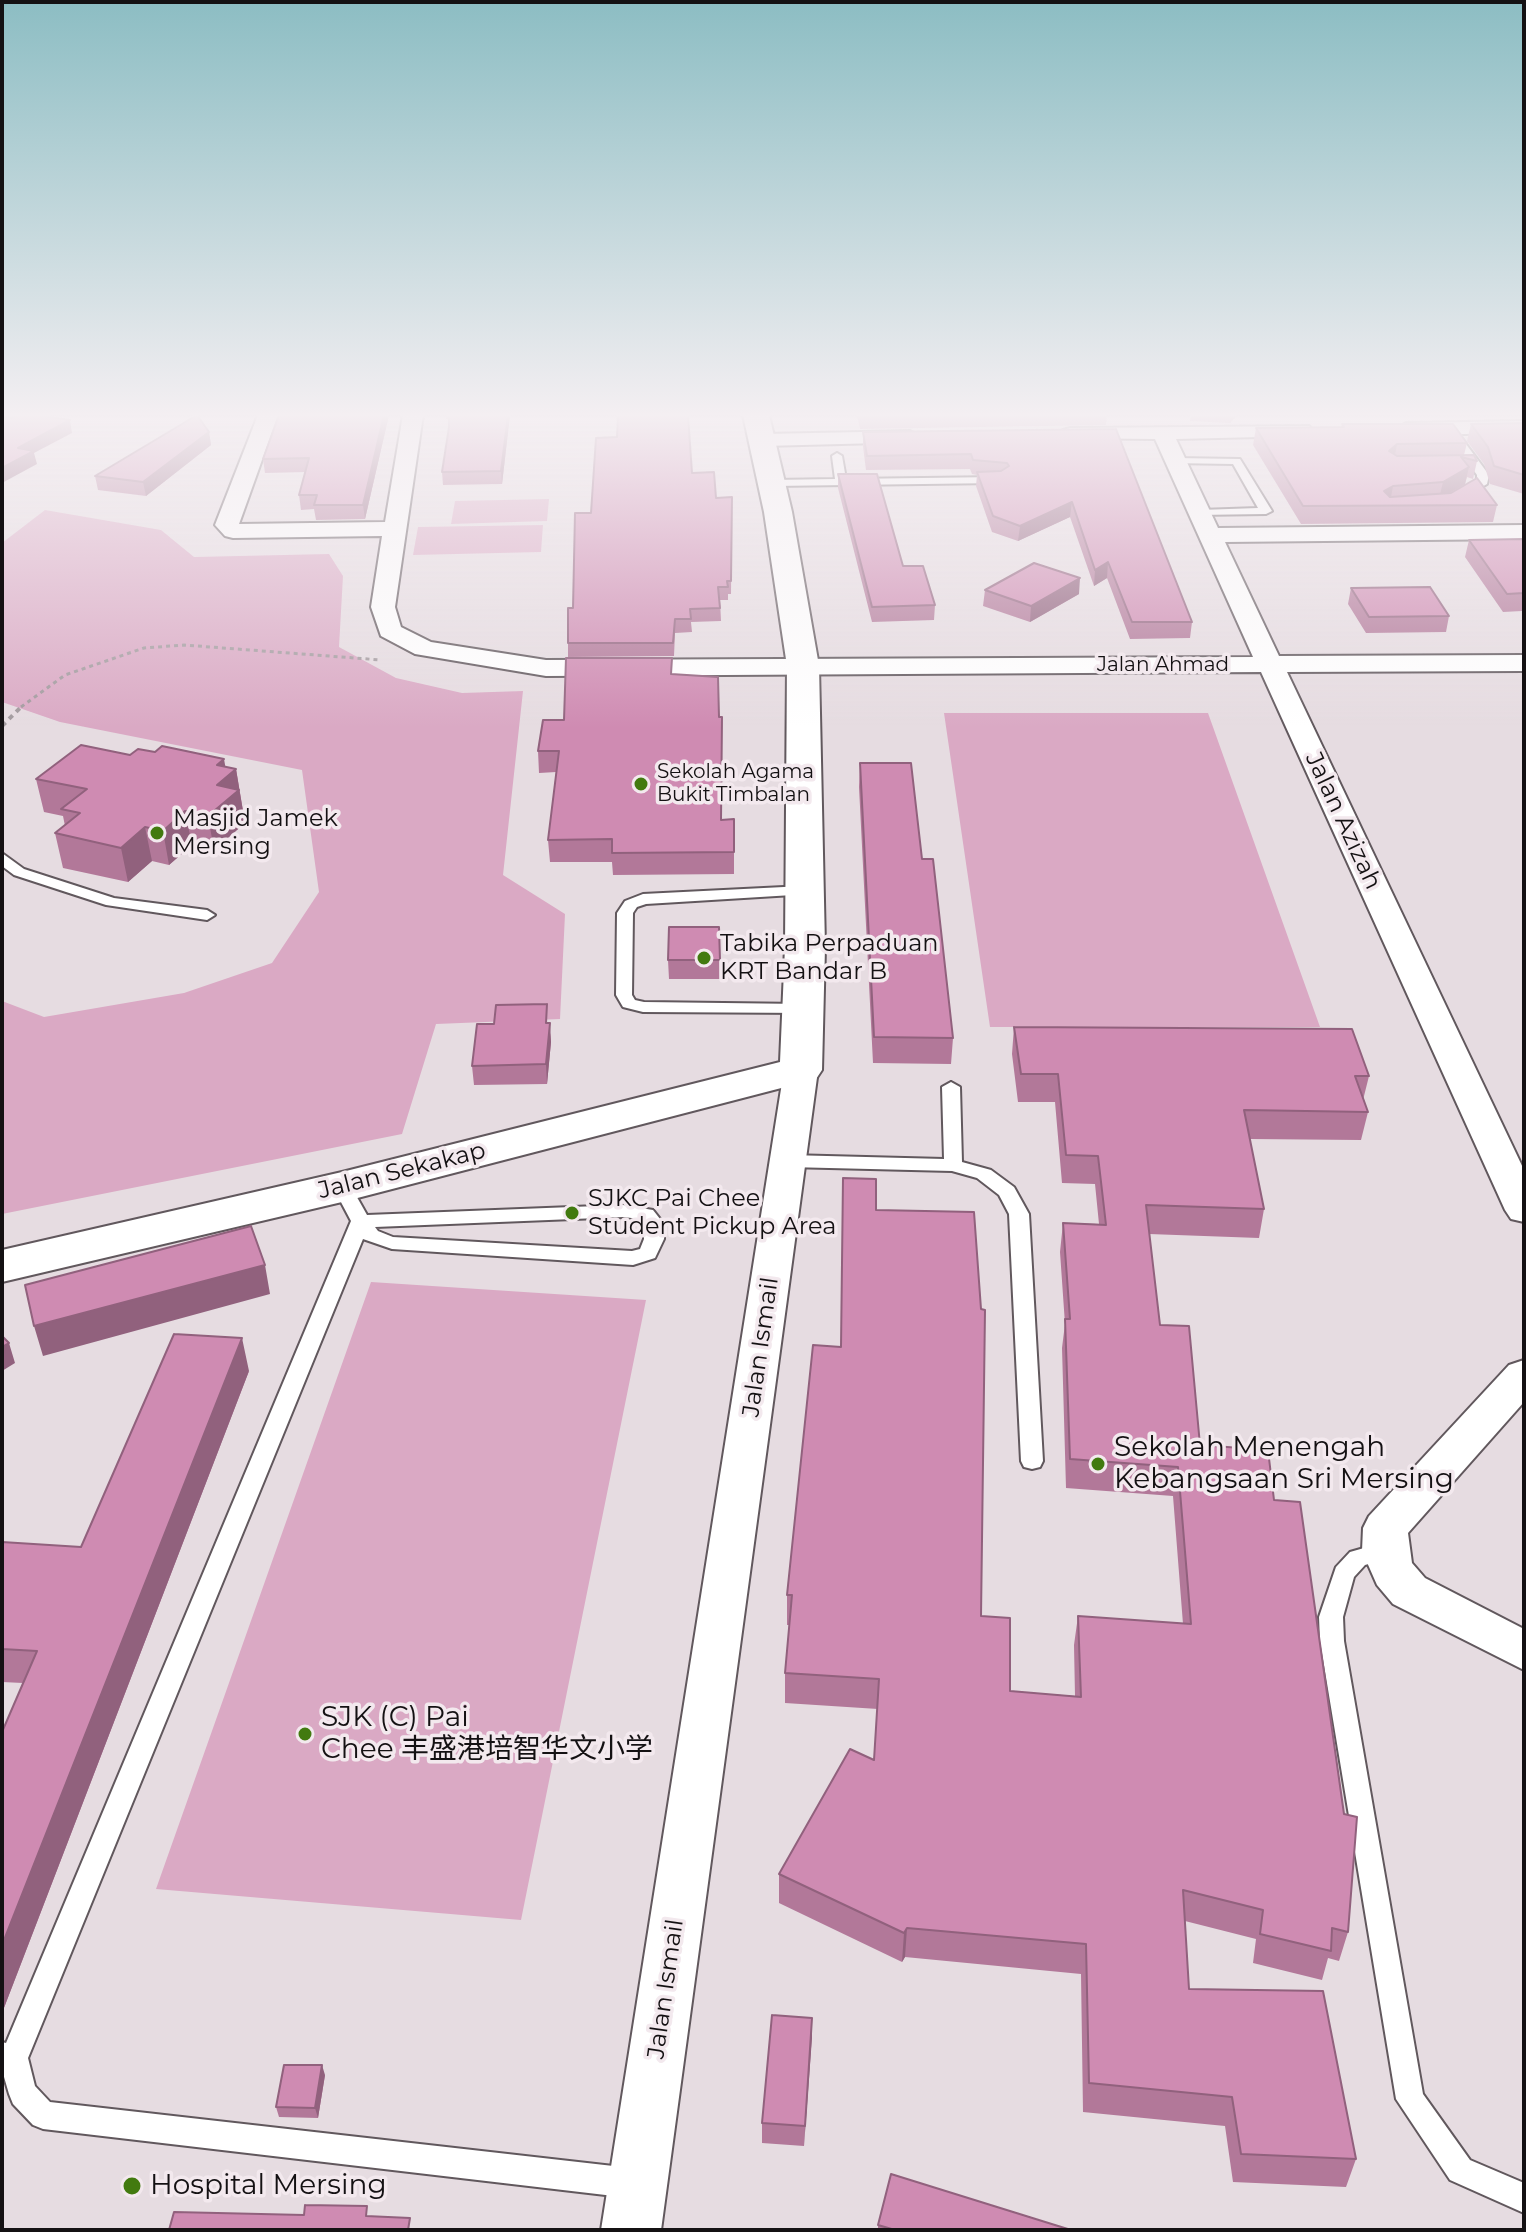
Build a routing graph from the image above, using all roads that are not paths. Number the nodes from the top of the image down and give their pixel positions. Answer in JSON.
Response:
{"nodes":[{"id":1,"x":229,"y":519,"type":"edge"},
{"id":2,"x":396,"y":519,"type":"edge"},
{"id":3,"x":779,"y":519,"type":"edge"},
{"id":4,"x":1203,"y":519,"type":"edge"},
{"id":5,"x":1228,"y":519,"type":"edge"},
{"id":6,"x":1205,"y":524,"type":"junction"},
{"id":7,"x":394,"y":529,"type":"junction"},
{"id":8,"x":1524,"y":532,"type":"edge"},
{"id":9,"x":1524,"y":663,"type":"edge"},
{"id":10,"x":1272,"y":664,"type":"junction"},
{"id":11,"x":803,"y":666,"type":"junction"},
{"id":12,"x":2,"y":858,"type":"edge"},
{"id":13,"x":804,"y":891,"type":"junction"},
{"id":14,"x":207,"y":915,"type":"dead end"},
{"id":15,"x":803,"y":1009,"type":"junction"},
{"id":16,"x":801,"y":1070,"type":"junction"},
{"id":17,"x":951,"y":1087,"type":"dead end"},
{"id":18,"x":788,"y":1161,"type":"junction"},
{"id":19,"x":953,"y":1165,"type":"junction"},
{"id":20,"x":352,"y":1204,"type":"junction"},
{"id":21,"x":1524,"y":1210,"type":"edge"},
{"id":22,"x":2,"y":1266,"type":"edge"},
{"id":23,"x":1524,"y":1375,"type":"edge"},
{"id":24,"x":1032,"y":1461,"type":"dead end"},
{"id":25,"x":1385,"y":1551,"type":"junction"},
{"id":26,"x":1524,"y":1651,"type":"edge"},
{"id":27,"x":8,"y":2057,"type":"edge"},
{"id":28,"x":638,"y":2184,"type":"junction"},
{"id":29,"x":1524,"y":2198,"type":"edge"},
{"id":30,"x":631,"y":2230,"type":"edge"}],
"edges":[{"from":1,"to":7,"type":"street"},
{"from":2,"to":7,"type":"street","name":"Jalan Ahmad"},
{"from":3,"to":11,"type":"street","name":"Jalan Ismail"},
{"from":4,"to":6,"type":"street","name":"Jalan Azizah"},
{"from":5,"to":6,"type":"lane"},
{"from":6,"to":8,"type":"street"},
{"from":6,"to":10,"type":"street","name":"Jalan Azizah"},
{"from":7,"to":11,"type":"street","name":"Jalan Ahmad"},
{"from":9,"to":10,"type":"street","name":"Jalan Ahmad"},
{"from":10,"to":11,"type":"street","name":"Jalan Ahmad"},
{"from":10,"to":21,"type":"street","name":"Jalan Azizah"},
{"from":11,"to":13,"type":"street","name":"Jalan Ismail"},
{"from":12,"to":14,"type":"lane"},
{"from":13,"to":15,"type":"street","name":"Jalan Ismail"},
{"from":13,"to":15,"type":"lane"},
{"from":15,"to":16,"type":"street","name":"Jalan Ismail"},
{"from":16,"to":18,"type":"street","name":"Jalan Ismail"},
{"from":16,"to":20,"type":"street","name":"Jalan Sekakap"},
{"from":17,"to":19,"type":"lane"},
{"from":18,"to":19,"type":"lane"},
{"from":18,"to":28,"type":"street","name":"Jalan Ismail"},
{"from":19,"to":24,"type":"lane"},
{"from":20,"to":20,"type":"lane"},
{"from":20,"to":22,"type":"street","name":"Jalan Sekakap"},
{"from":20,"to":27,"type":"lane"},
{"from":23,"to":25,"type":"street"},
{"from":25,"to":26,"type":"street"},
{"from":25,"to":29,"type":"lane"},
{"from":27,"to":28,"type":"lane"},
{"from":28,"to":30,"type":"street","name":"Jalan Ismail"}]}
